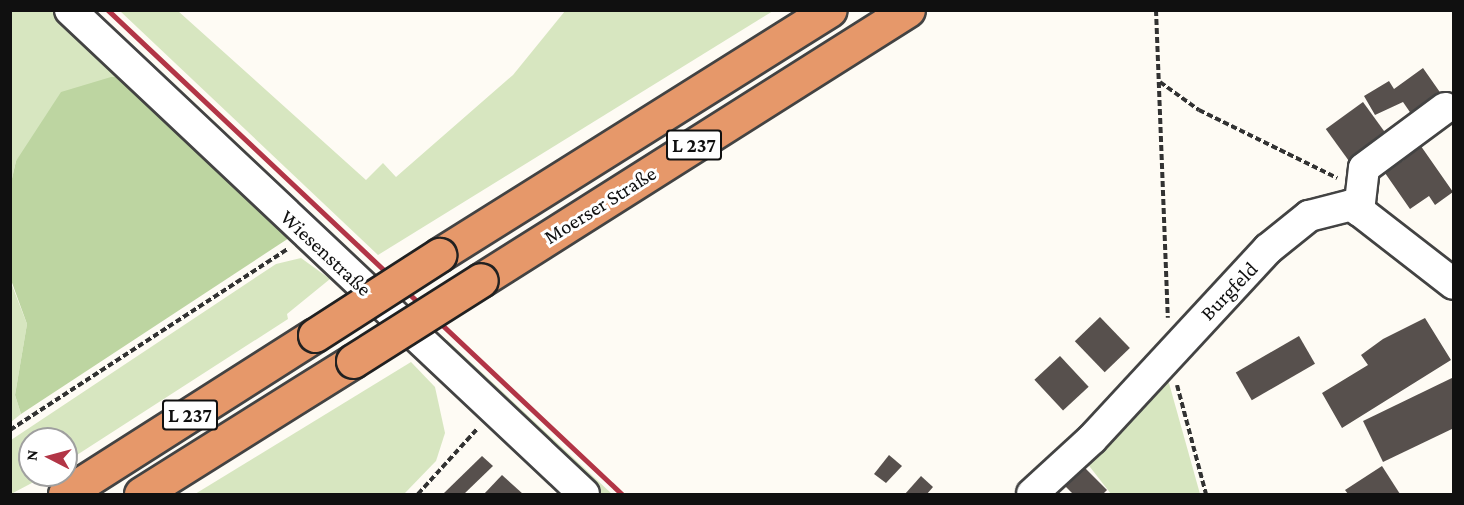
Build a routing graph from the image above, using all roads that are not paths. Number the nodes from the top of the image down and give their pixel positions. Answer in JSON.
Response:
{"nodes":[{"id":1,"x":70,"y":10,"type":"edge"},
{"id":2,"x":829,"y":10,"type":"edge"},
{"id":3,"x":908,"y":10,"type":"edge"},
{"id":4,"x":1445,"y":108,"type":"dead end"},
{"id":5,"x":1355,"y":208,"type":"junction"},
{"id":6,"x":1454,"y":284,"type":"edge"},
{"id":7,"x":65,"y":495,"type":"edge"},
{"id":8,"x":141,"y":495,"type":"edge"},
{"id":9,"x":584,"y":495,"type":"edge"},
{"id":10,"x":1032,"y":495,"type":"edge"}],
"edges":[{"from":1,"to":9,"type":"street","name":"Wiesenstraße"},
{"from":2,"to":7,"type":"highway","name":"Moerser Straße","number":"L 237","bridge":true},
{"from":3,"to":8,"type":"highway","name":"Moerser Straße","number":"L 237","bridge":true},
{"from":4,"to":5,"type":"street"},
{"from":5,"to":6,"type":"street"},
{"from":5,"to":10,"type":"street","name":"Burgfeld"}]}
